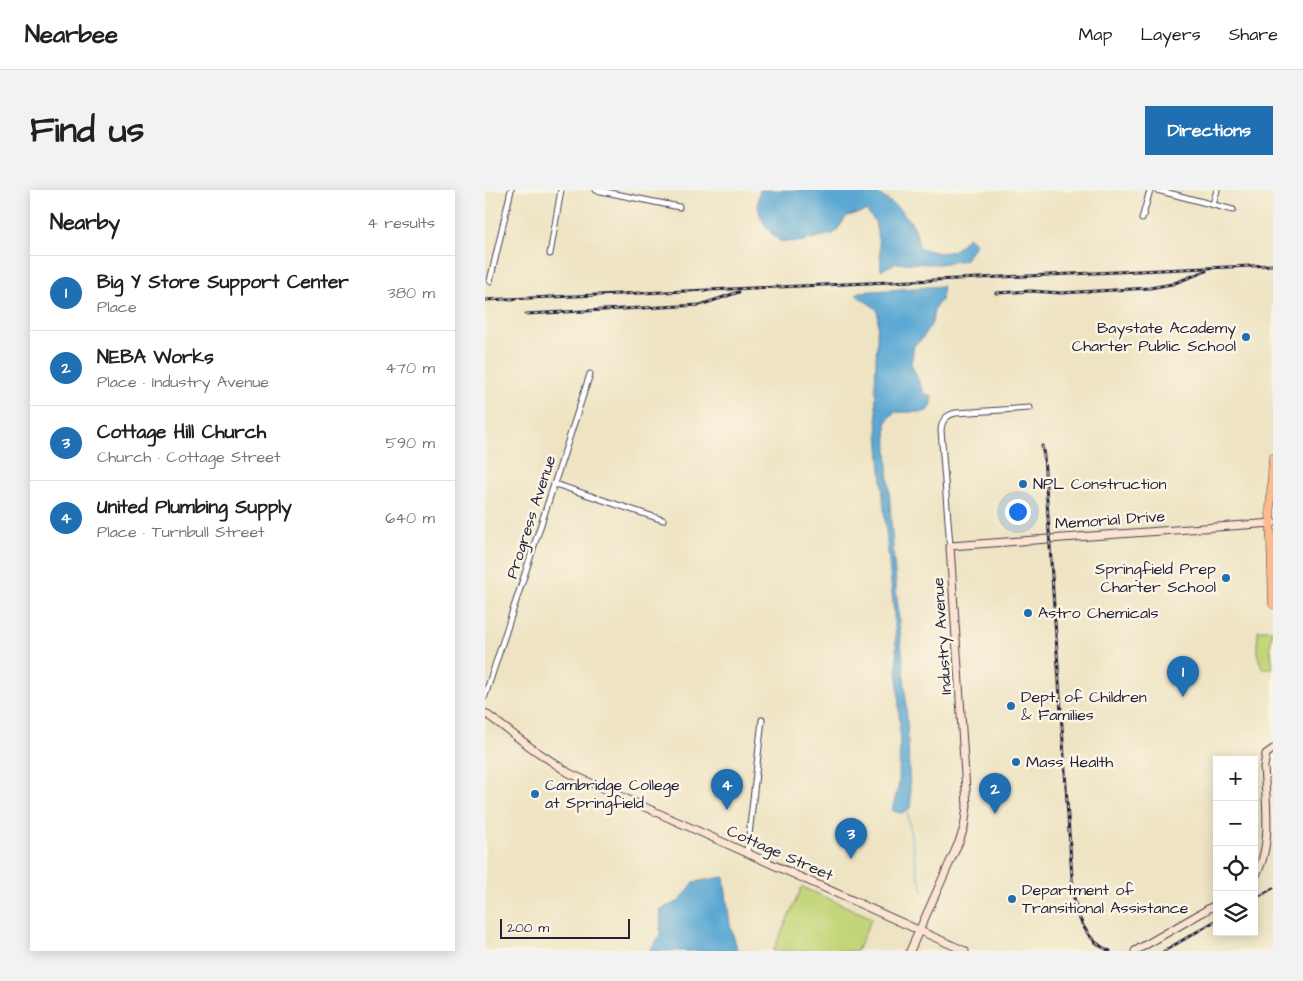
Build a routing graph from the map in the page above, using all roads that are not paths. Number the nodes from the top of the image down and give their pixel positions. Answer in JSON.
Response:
{"nodes":[{"id":1,"x":511,"y":190,"type":"edge"},
{"id":2,"x":561,"y":190,"type":"edge"},
{"id":3,"x":596,"y":190,"type":"edge"},
{"id":4,"x":1150,"y":190,"type":"edge"},
{"id":5,"x":1157,"y":190,"type":"edge"},
{"id":6,"x":1217,"y":190,"type":"edge"},
{"id":7,"x":1213,"y":204,"type":"junction"},
{"id":8,"x":679,"y":207,"type":"dead end"},
{"id":9,"x":1233,"y":210,"type":"dead end"},
{"id":10,"x":1142,"y":219,"type":"dead end"},
{"id":11,"x":550,"y":254,"type":"dead end"},
{"id":12,"x":490,"y":281,"type":"dead end"},
{"id":13,"x":591,"y":374,"type":"dead end"},
{"id":14,"x":1030,"y":408,"type":"dead end"},
{"id":15,"x":1273,"y":458,"type":"edge"},
{"id":16,"x":555,"y":484,"type":"junction"},
{"id":17,"x":663,"y":520,"type":"dead end"},
{"id":18,"x":1271,"y":522,"type":"edge"},
{"id":19,"x":950,"y":546,"type":"junction"},
{"id":20,"x":1273,"y":604,"type":"edge"},
{"id":21,"x":485,"y":696,"type":"edge"},
{"id":22,"x":485,"y":713,"type":"edge"},
{"id":23,"x":762,"y":720,"type":"dead end"},
{"id":24,"x":1273,"y":748,"type":"edge"},
{"id":25,"x":747,"y":853,"type":"junction"},
{"id":26,"x":1258,"y":872,"type":"edge"},
{"id":27,"x":1213,"y":906,"type":"edge"},
{"id":28,"x":919,"y":931,"type":"junction"},
{"id":29,"x":910,"y":951,"type":"edge"},
{"id":30,"x":965,"y":951,"type":"edge"},
{"id":31,"x":1135,"y":951,"type":"edge"}],
"edges":[{"from":1,"to":12,"type":"street"},
{"from":2,"to":11,"type":"street"},
{"from":3,"to":8,"type":"street"},
{"from":4,"to":10,"type":"street"},
{"from":5,"to":7,"type":"street"},
{"from":6,"to":7,"type":"street"},
{"from":7,"to":9,"type":"street"},
{"from":13,"to":16,"type":"street","name":"Progress Avenue"},
{"from":14,"to":19,"type":"street","name":"Industry Avenue"},
{"from":15,"to":18,"type":"main road"},
{"from":16,"to":17,"type":"street"},
{"from":16,"to":21,"type":"street","name":"Progress Avenue"},
{"from":18,"to":19,"type":"main road","name":"Memorial Drive"},
{"from":18,"to":20,"type":"main road"},
{"from":19,"to":28,"type":"main road","name":"Industry Avenue"},
{"from":22,"to":25,"type":"main road","name":"Cottage Street"},
{"from":23,"to":25,"type":"street"},
{"from":24,"to":26,"type":"main road"},
{"from":25,"to":28,"type":"main road","name":"Cottage Street"},
{"from":27,"to":31,"type":"main road"},
{"from":28,"to":29,"type":"main road","name":"Industry Avenue"},
{"from":28,"to":30,"type":"main road","name":"Cottage Street"}]}
